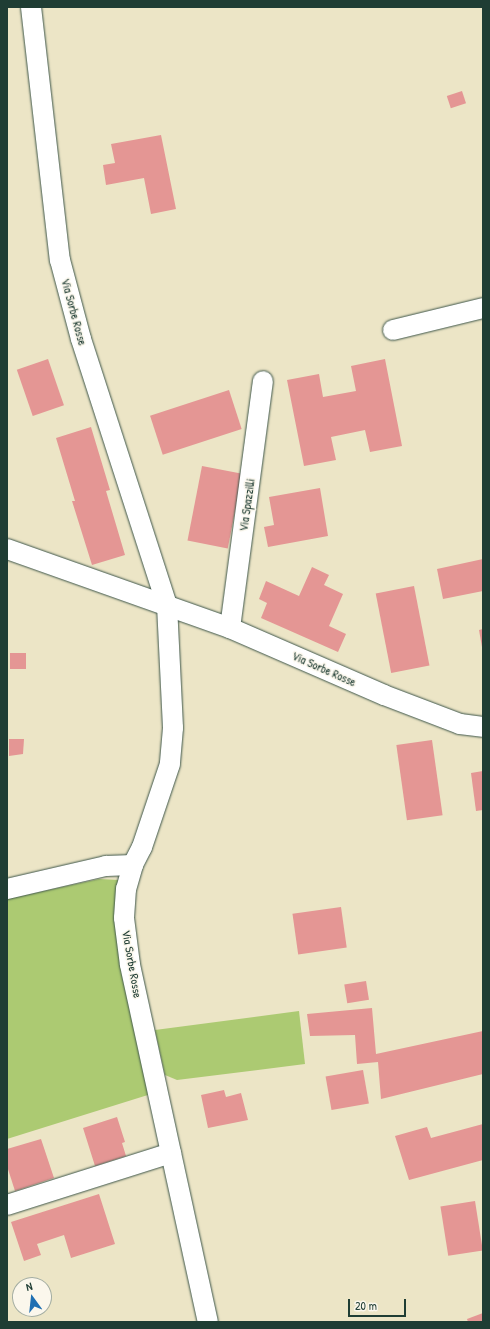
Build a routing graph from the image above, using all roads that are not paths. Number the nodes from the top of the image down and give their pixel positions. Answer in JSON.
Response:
{"nodes":[{"id":1,"x":31,"y":7,"type":"edge"},
{"id":2,"x":483,"y":308,"type":"edge"},
{"id":3,"x":393,"y":330,"type":"dead end"},
{"id":4,"x":263,"y":381,"type":"dead end"},
{"id":5,"x":7,"y":549,"type":"edge"},
{"id":6,"x":167,"y":605,"type":"junction"},
{"id":7,"x":230,"y":628,"type":"junction"},
{"id":8,"x":483,"y":727,"type":"edge"},
{"id":9,"x":133,"y":866,"type":"junction"},
{"id":10,"x":7,"y":889,"type":"edge"},
{"id":11,"x":171,"y":1153,"type":"junction"},
{"id":12,"x":7,"y":1205,"type":"edge"},
{"id":13,"x":208,"y":1322,"type":"edge"}],
"edges":[{"from":1,"to":6,"type":"street","name":"Via Sorbe Rosse"},
{"from":2,"to":3,"type":"street"},
{"from":4,"to":7,"type":"street","name":"Via Spazzilli"},
{"from":5,"to":6,"type":"street","name":"Via Sorbe Rosse"},
{"from":6,"to":7,"type":"street","name":"Via Sorbe Rosse"},
{"from":6,"to":9,"type":"street","name":"Via Sorbe Rosse"},
{"from":7,"to":8,"type":"street","name":"Via Sorbe Rosse"},
{"from":9,"to":10,"type":"street"},
{"from":9,"to":11,"type":"street","name":"Via Sorbe Rosse"},
{"from":11,"to":12,"type":"street"},
{"from":11,"to":13,"type":"street","name":"Via Sorbe Rosse"}]}
